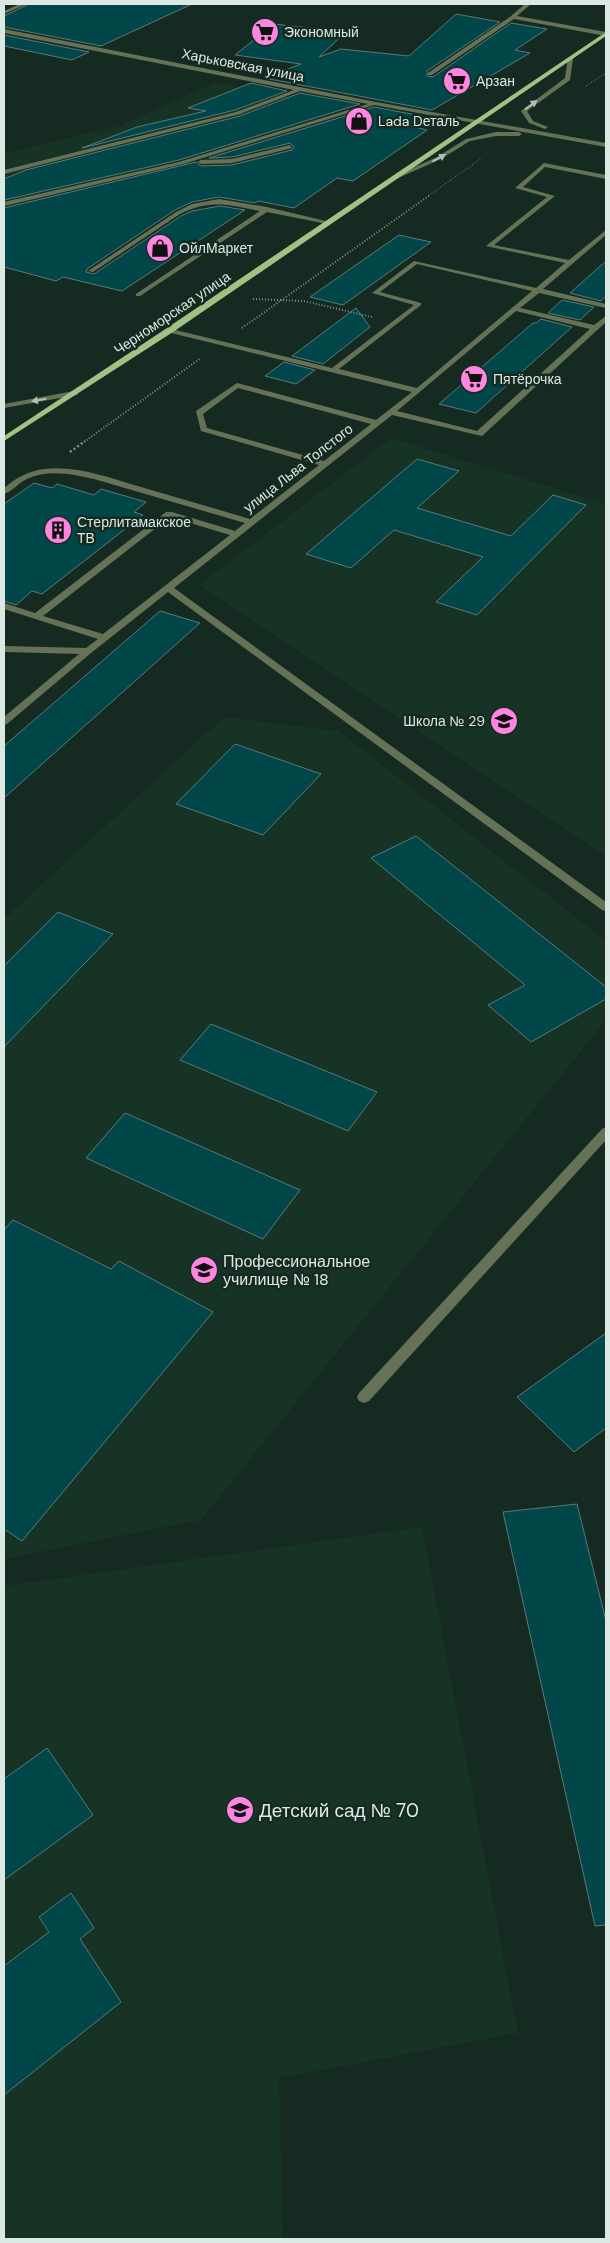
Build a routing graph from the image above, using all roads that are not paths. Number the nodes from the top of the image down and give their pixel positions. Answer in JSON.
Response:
{"nodes":[{"id":1,"x":24,"y":4,"type":"edge"},
{"id":2,"x":528,"y":4,"type":"edge"},
{"id":3,"x":4,"y":13,"type":"edge"},
{"id":4,"x":513,"y":17,"type":"junction"},
{"id":5,"x":4,"y":31,"type":"edge"},
{"id":6,"x":606,"y":34,"type":"edge"},
{"id":7,"x":570,"y":59,"type":"junction"},
{"id":8,"x":430,"y":74,"type":"dead end"},
{"id":9,"x":300,"y":89,"type":"junction"},
{"id":10,"x":376,"y":104,"type":"junction"},
{"id":11,"x":477,"y":120,"type":"junction"},
{"id":12,"x":606,"y":141,"type":"edge"},
{"id":13,"x":606,"y":145,"type":"edge"},
{"id":14,"x":290,"y":147,"type":"dead end"},
{"id":15,"x":606,"y":150,"type":"edge"},
{"id":16,"x":181,"y":163,"type":"junction"},
{"id":17,"x":4,"y":172,"type":"edge"},
{"id":18,"x":606,"y":177,"type":"edge"},
{"id":19,"x":394,"y":178,"type":"junction"},
{"id":20,"x":4,"y":204,"type":"edge"},
{"id":21,"x":267,"y":209,"type":"junction"},
{"id":22,"x":327,"y":222,"type":"junction"},
{"id":23,"x":606,"y":232,"type":"edge"},
{"id":24,"x":570,"y":262,"type":"junction"},
{"id":25,"x":91,"y":271,"type":"dead end"},
{"id":26,"x":537,"y":290,"type":"junction"},
{"id":27,"x":138,"y":295,"type":"dead end"},
{"id":28,"x":606,"y":306,"type":"edge"},
{"id":29,"x":515,"y":309,"type":"junction"},
{"id":30,"x":606,"y":318,"type":"edge"},
{"id":31,"x":595,"y":328,"type":"junction"},
{"id":32,"x":170,"y":330,"type":"junction"},
{"id":33,"x":334,"y":370,"type":"junction"},
{"id":34,"x":418,"y":391,"type":"junction"},
{"id":35,"x":74,"y":393,"type":"junction"},
{"id":36,"x":4,"y":406,"type":"edge"},
{"id":37,"x":390,"y":412,"type":"junction"},
{"id":38,"x":377,"y":423,"type":"junction"},
{"id":39,"x":5,"y":440,"type":"edge"},
{"id":40,"x":325,"y":464,"type":"junction"},
{"id":41,"x":4,"y":492,"type":"edge"},
{"id":42,"x":252,"y":522,"type":"junction"},
{"id":43,"x":236,"y":534,"type":"junction"},
{"id":44,"x":168,"y":588,"type":"junction"},
{"id":45,"x":4,"y":606,"type":"edge"},
{"id":46,"x":37,"y":616,"type":"junction"},
{"id":47,"x":105,"y":638,"type":"junction"},
{"id":48,"x":4,"y":649,"type":"edge"},
{"id":49,"x":88,"y":651,"type":"junction"},
{"id":50,"x":4,"y":722,"type":"edge"},
{"id":51,"x":606,"y":907,"type":"edge"},
{"id":52,"x":606,"y":1132,"type":"edge"},
{"id":53,"x":364,"y":1397,"type":"dead end"}],
"edges":[{"from":1,"to":3,"type":"street"},
{"from":2,"to":4,"type":"street"},
{"from":4,"to":6,"type":"street"},
{"from":4,"to":8,"type":"street"},
{"from":5,"to":9,"type":"street","name":"Харьковская улица"},
{"from":6,"to":7,"type":"main road","name":"Черноморская улица"},
{"from":7,"to":11,"type":"main road","name":"Черноморская улица"},
{"from":12,"to":7,"type":"street","one_way":true},
{"from":9,"to":10,"type":"street","name":"Харьковская улица"},
{"from":9,"to":17,"type":"street"},
{"from":10,"to":11,"type":"street","name":"Харьковская улица"},
{"from":10,"to":16,"type":"street"},
{"from":11,"to":13,"type":"street","name":"Харьковская улица"},
{"from":11,"to":19,"type":"main road","name":"Черноморская улица"},
{"from":14,"to":16,"type":"street"},
{"from":19,"to":15,"type":"street","one_way":true},
{"from":16,"to":20,"type":"street"},
{"from":18,"to":24,"type":"street"},
{"from":19,"to":22,"type":"main road","name":"Черноморская улица"},
{"from":21,"to":22,"type":"street"},
{"from":21,"to":25,"type":"street"},
{"from":21,"to":27,"type":"street"},
{"from":22,"to":32,"type":"main road","name":"Черноморская улица"},
{"from":23,"to":24,"type":"street","name":"улица Льва Толстого"},
{"from":24,"to":26,"type":"street","name":"улица Льва Толстого"},
{"from":26,"to":28,"type":"street"},
{"from":26,"to":29,"type":"street","name":"улица Льва Толстого"},
{"from":26,"to":33,"type":"street"},
{"from":29,"to":31,"type":"street"},
{"from":29,"to":34,"type":"street","name":"улица Льва Толстого"},
{"from":30,"to":31,"type":"street"},
{"from":31,"to":37,"type":"street"},
{"from":32,"to":33,"type":"street"},
{"from":32,"to":35,"type":"main road","name":"Черноморская улица"},
{"from":33,"to":34,"type":"street"},
{"from":34,"to":37,"type":"street","name":"улица Льва Толстого"},
{"from":35,"to":36,"type":"street","one_way":true},
{"from":35,"to":39,"type":"main road","name":"Черноморская улица"},
{"from":37,"to":38,"type":"street","name":"улица Льва Толстого"},
{"from":38,"to":40,"type":"street","name":"улица Льва Толстого"},
{"from":38,"to":40,"type":"street"},
{"from":40,"to":42,"type":"street","name":"улица Льва Толстого"},
{"from":41,"to":42,"type":"street"},
{"from":42,"to":43,"type":"street","name":"улица Льва Толстого"},
{"from":43,"to":44,"type":"street","name":"улица Льва Толстого"},
{"from":43,"to":46,"type":"street"},
{"from":44,"to":47,"type":"street","name":"улица Льва Толстого"},
{"from":44,"to":51,"type":"street"},
{"from":45,"to":46,"type":"street"},
{"from":46,"to":47,"type":"street"},
{"from":47,"to":49,"type":"street","name":"улица Льва Толстого"},
{"from":48,"to":49,"type":"street"},
{"from":49,"to":50,"type":"street","name":"улица Льва Толстого"},
{"from":52,"to":53,"type":"street"}]}
